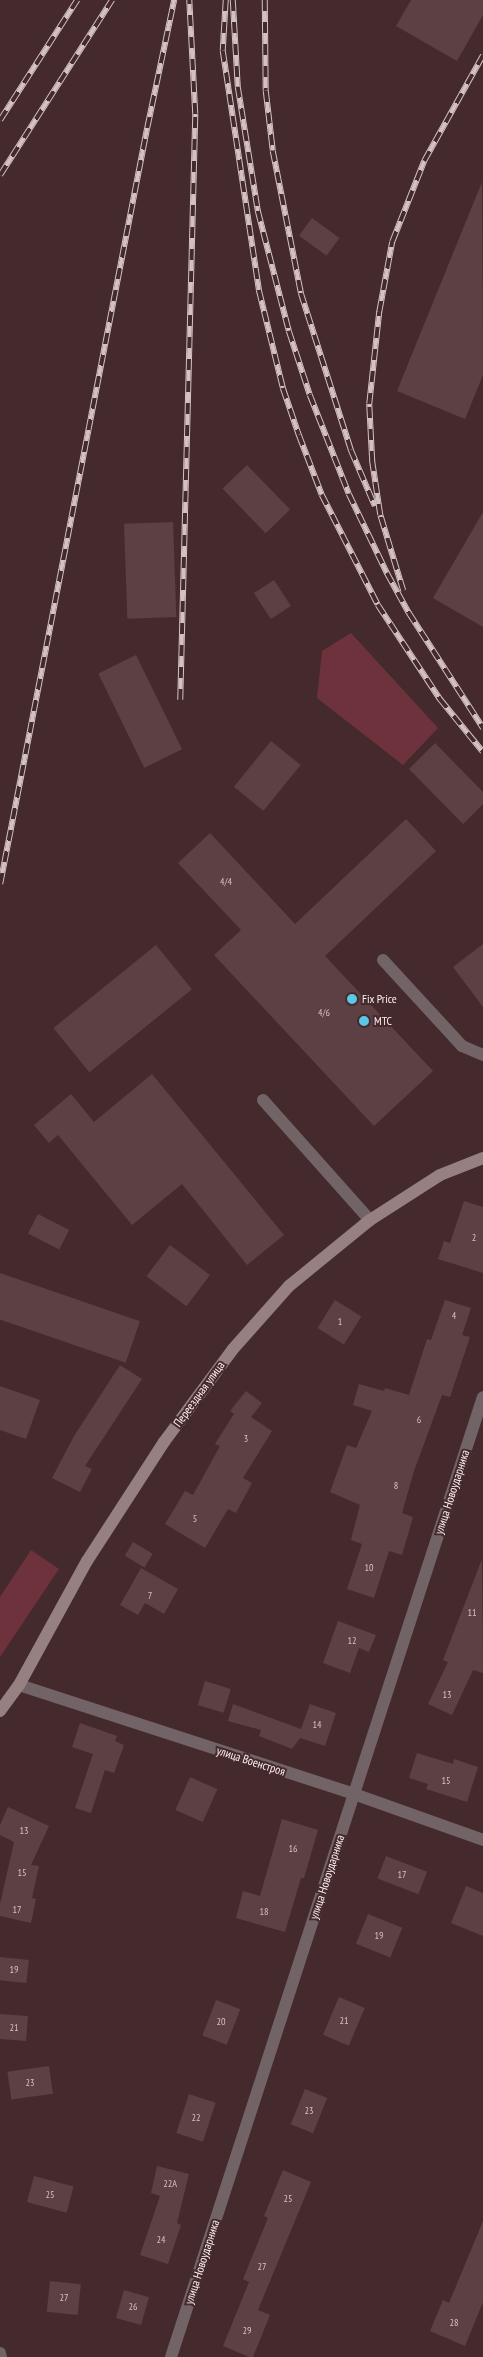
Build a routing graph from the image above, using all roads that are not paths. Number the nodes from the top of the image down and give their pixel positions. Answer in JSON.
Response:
{"nodes":[{"id":1,"x":383,"y":960,"type":"dead end"},
{"id":2,"x":483,"y":1055,"type":"edge"},
{"id":3,"x":263,"y":1100,"type":"dead end"},
{"id":4,"x":483,"y":1158,"type":"edge"},
{"id":5,"x":370,"y":1220,"type":"junction"},
{"id":6,"x":483,"y":1396,"type":"edge"},
{"id":7,"x":19,"y":1685,"type":"junction"},
{"id":8,"x":0,"y":1711,"type":"edge"},
{"id":9,"x":354,"y":1794,"type":"junction"},
{"id":10,"x":483,"y":1840,"type":"edge"},
{"id":11,"x":0,"y":2353,"type":"edge"},
{"id":12,"x":1,"y":2357,"type":"edge"},
{"id":13,"x":171,"y":2357,"type":"edge"}],
"edges":[{"from":1,"to":2,"type":"street"},
{"from":3,"to":5,"type":"street"},
{"from":4,"to":5,"type":"street","name":"Переездная улица"},
{"from":5,"to":7,"type":"street","name":"Переездная улица"},
{"from":6,"to":9,"type":"street","name":"улица Новоударника"},
{"from":7,"to":8,"type":"street","name":"Переездная улица"},
{"from":7,"to":9,"type":"street","name":"улица Военстроя"},
{"from":9,"to":10,"type":"street","name":"улица Военстроя"},
{"from":9,"to":13,"type":"street","name":"улица Новоударника"},
{"from":11,"to":12,"type":"street"}]}
